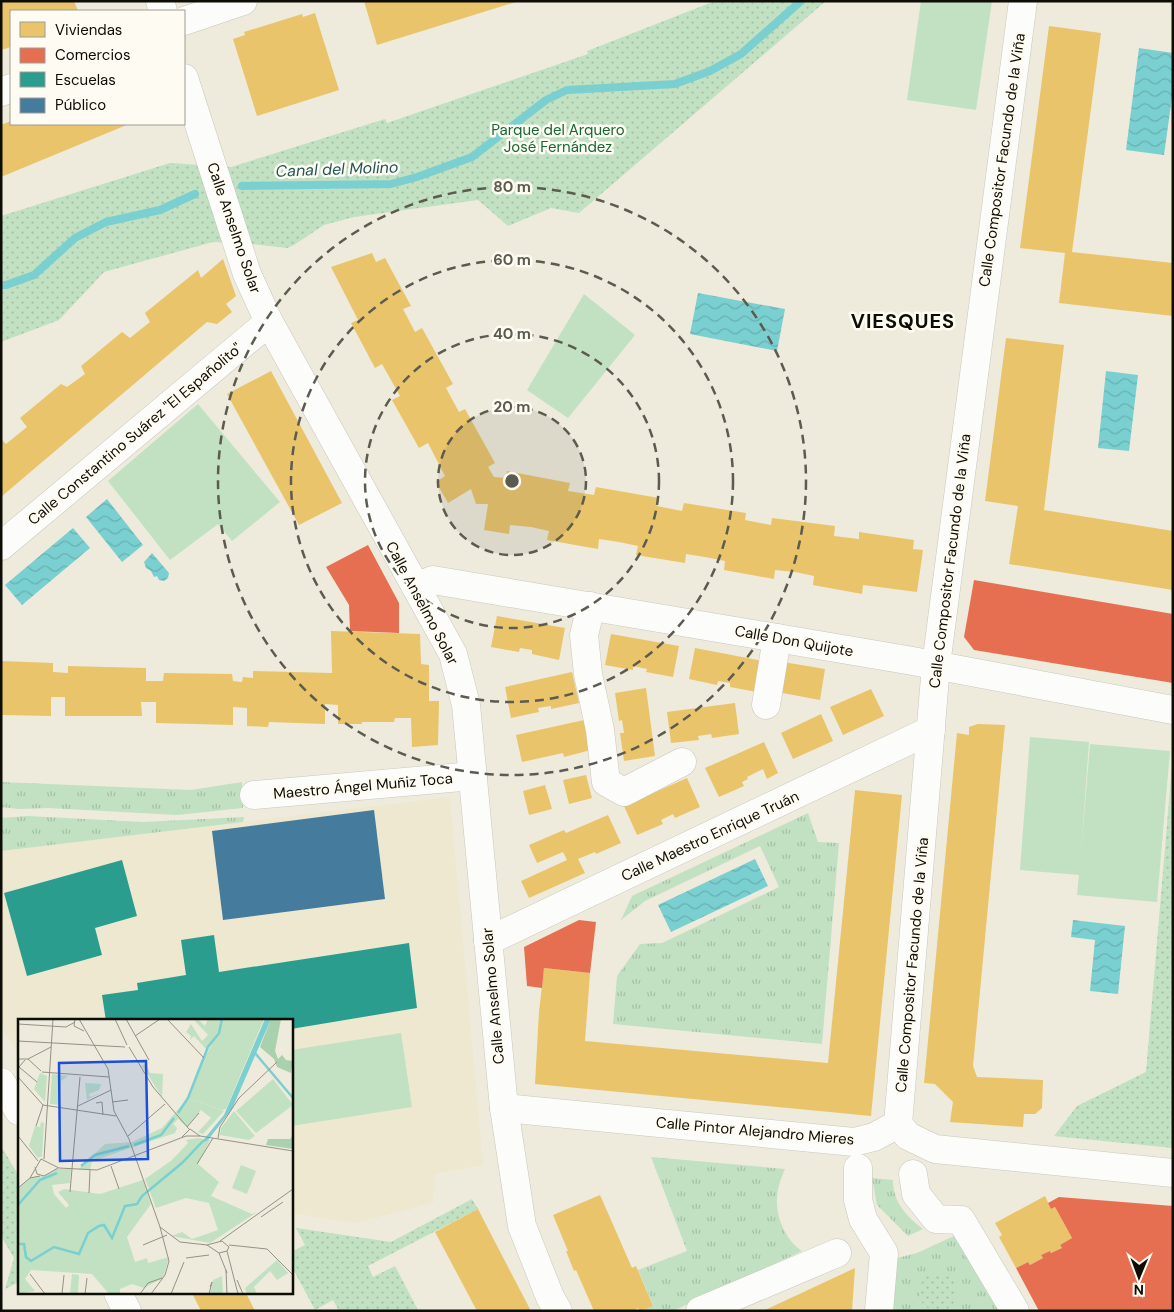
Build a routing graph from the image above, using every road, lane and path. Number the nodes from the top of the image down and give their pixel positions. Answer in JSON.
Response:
{"nodes":[{"id":1,"x":243,"y":1,"type":"edge"},
{"id":2,"x":1023,"y":1,"type":"edge"},
{"id":3,"x":185,"y":21,"type":"edge"},
{"id":4,"x":185,"y":81,"type":"edge"},
{"id":5,"x":269,"y":322,"type":"junction"},
{"id":6,"x":1,"y":546,"type":"edge"},
{"id":7,"x":416,"y":587,"type":"junction"},
{"id":8,"x":591,"y":606,"type":"junction"},
{"id":9,"x":776,"y":638,"type":"junction"},
{"id":10,"x":936,"y":665,"type":"junction"},
{"id":11,"x":766,"y":705,"type":"dead end"},
{"id":12,"x":1173,"y":710,"type":"edge"},
{"id":13,"x":931,"y":730,"type":"junction"},
{"id":14,"x":682,"y":762,"type":"dead end"},
{"id":15,"x":473,"y":776,"type":"junction"},
{"id":16,"x":254,"y":795,"type":"dead end"},
{"id":17,"x":488,"y":941,"type":"junction"},
{"id":18,"x":1,"y":1082,"type":"edge"},
{"id":19,"x":504,"y":1108,"type":"junction"},
{"id":20,"x":18,"y":1109,"type":"edge"},
{"id":21,"x":898,"y":1124,"type":"junction"},
{"id":22,"x":858,"y":1168,"type":"dead end"},
{"id":23,"x":1173,"y":1173,"type":"edge"},
{"id":24,"x":913,"y":1174,"type":"dead end"},
{"id":25,"x":837,"y":1252,"type":"dead end"},
{"id":26,"x":118,"y":1294,"type":"edge"},
{"id":27,"x":127,"y":1311,"type":"edge"},
{"id":28,"x":558,"y":1311,"type":"edge"},
{"id":29,"x":700,"y":1311,"type":"edge"},
{"id":30,"x":879,"y":1311,"type":"edge"},
{"id":31,"x":1015,"y":1311,"type":"edge"}],
"edges":[{"from":1,"to":3,"type":"street"},
{"from":2,"to":10,"type":"street","name":"Calle Compositor Facundo de la Viña"},
{"from":4,"to":5,"type":"street","name":"Calle Anselmo Solar"},
{"from":5,"to":6,"type":"street","name":"Calle Constantino Suárez \"El Españolito\""},
{"from":5,"to":7,"type":"street","name":"Calle Anselmo Solar"},
{"from":7,"to":8,"type":"street","name":"Calle Don Quijote"},
{"from":7,"to":15,"type":"street","name":"Calle Anselmo Solar"},
{"from":8,"to":9,"type":"street","name":"Calle Don Quijote"},
{"from":8,"to":14,"type":"street"},
{"from":9,"to":10,"type":"street","name":"Calle Don Quijote"},
{"from":9,"to":11,"type":"street"},
{"from":10,"to":12,"type":"street","name":"Calle Don Quijote"},
{"from":10,"to":13,"type":"street","name":"Calle Compositor Facundo de la Viña"},
{"from":13,"to":17,"type":"street","name":"Calle Maestro Enrique Truán"},
{"from":13,"to":21,"type":"street","name":"Calle Compositor Facundo de la Viña"},
{"from":15,"to":16,"type":"street","name":"Maestro Ángel Muñiz Toca"},
{"from":15,"to":17,"type":"street","name":"Calle Anselmo Solar"},
{"from":17,"to":19,"type":"street","name":"Calle Anselmo Solar"},
{"from":18,"to":20,"type":"street"},
{"from":19,"to":21,"type":"street","name":"Calle Pintor Alejandro Mieres"},
{"from":19,"to":28,"type":"street","name":"Calle Anselmo Solar"},
{"from":21,"to":23,"type":"street"},
{"from":22,"to":30,"type":"street"},
{"from":24,"to":31,"type":"street"},
{"from":25,"to":29,"type":"street"},
{"from":26,"to":27,"type":"street"}]}
